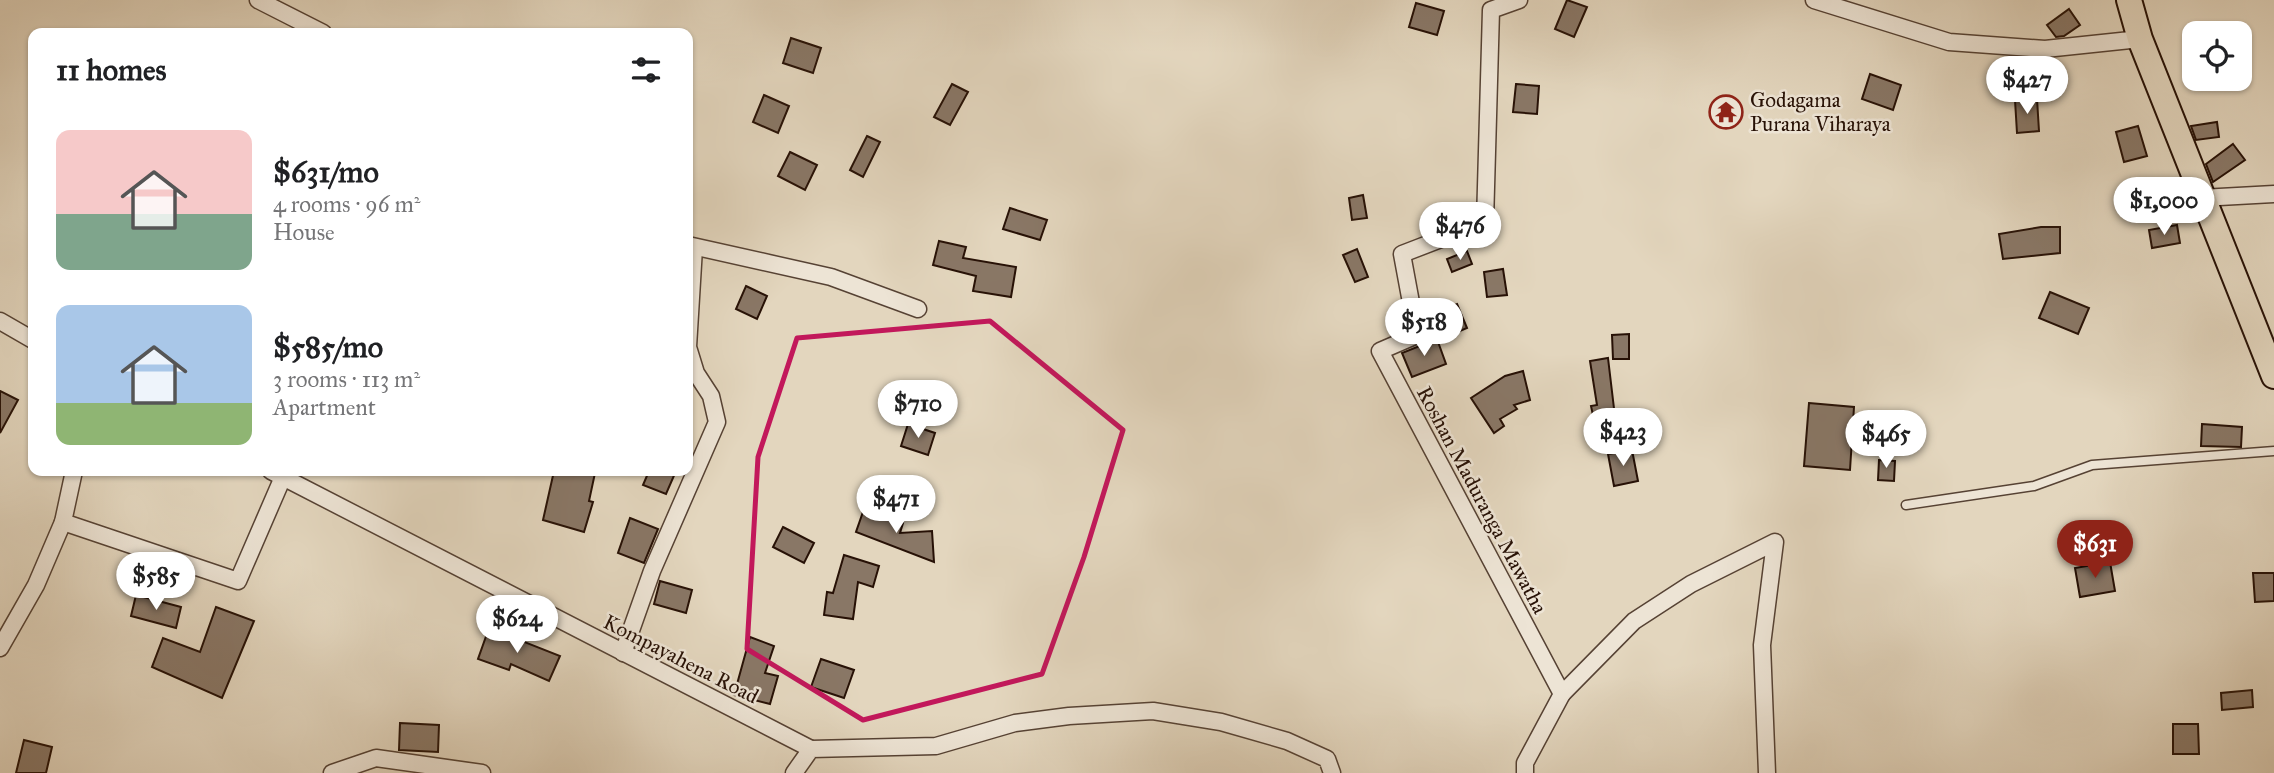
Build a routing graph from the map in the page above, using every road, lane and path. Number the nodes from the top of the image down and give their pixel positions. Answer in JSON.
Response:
{"nodes":[{"id":1,"x":258,"y":0,"type":"edge"},
{"id":2,"x":1519,"y":0,"type":"edge"},
{"id":3,"x":1814,"y":0,"type":"edge"},
{"id":4,"x":2129,"y":0,"type":"edge"},
{"id":5,"x":313,"y":28,"type":"edge"},
{"id":6,"x":2140,"y":39,"type":"junction"},
{"id":7,"x":2274,"y":194,"type":"edge"},
{"id":8,"x":2201,"y":198,"type":"junction"},
{"id":9,"x":693,"y":246,"type":"edge"},
{"id":10,"x":918,"y":309,"type":"dead end"},
{"id":11,"x":0,"y":321,"type":"edge"},
{"id":12,"x":28,"y":337,"type":"edge"},
{"id":13,"x":693,"y":363,"type":"edge"},
{"id":14,"x":2274,"y":376,"type":"edge"},
{"id":15,"x":2274,"y":451,"type":"edge"},
{"id":16,"x":73,"y":476,"type":"edge"},
{"id":17,"x":276,"y":476,"type":"edge"},
{"id":18,"x":281,"y":476,"type":"edge"},
{"id":19,"x":1906,"y":505,"type":"dead end"},
{"id":20,"x":63,"y":522,"type":"junction"},
{"id":21,"x":0,"y":648,"type":"edge"},
{"id":22,"x":623,"y":653,"type":"junction"},
{"id":23,"x":1562,"y":694,"type":"junction"},
{"id":24,"x":811,"y":749,"type":"junction"},
{"id":25,"x":332,"y":773,"type":"edge"},
{"id":26,"x":482,"y":773,"type":"edge"},
{"id":27,"x":794,"y":773,"type":"edge"},
{"id":28,"x":1332,"y":773,"type":"edge"},
{"id":29,"x":1525,"y":773,"type":"edge"},
{"id":30,"x":1766,"y":773,"type":"edge"}],
"edges":[{"from":1,"to":5,"type":"street"},
{"from":2,"to":23,"type":"street","name":"Roshan Maduranga Mawatha"},
{"from":3,"to":6,"type":"street"},
{"from":4,"to":6,"type":"main road"},
{"from":6,"to":8,"type":"main road"},
{"from":7,"to":8,"type":"street"},
{"from":8,"to":14,"type":"main road"},
{"from":9,"to":10,"type":"street"},
{"from":11,"to":12,"type":"street"},
{"from":13,"to":22,"type":"street"},
{"from":15,"to":19,"type":"lane"},
{"from":16,"to":20,"type":"street"},
{"from":17,"to":20,"type":"street"},
{"from":18,"to":22,"type":"street","name":"Kompayahena Road"},
{"from":20,"to":21,"type":"street"},
{"from":22,"to":24,"type":"street","name":"Kompayahena Road"},
{"from":23,"to":29,"type":"street"},
{"from":23,"to":30,"type":"street"},
{"from":24,"to":27,"type":"street"},
{"from":24,"to":28,"type":"street","name":"Kompayahena Road"},
{"from":25,"to":26,"type":"street"}]}
